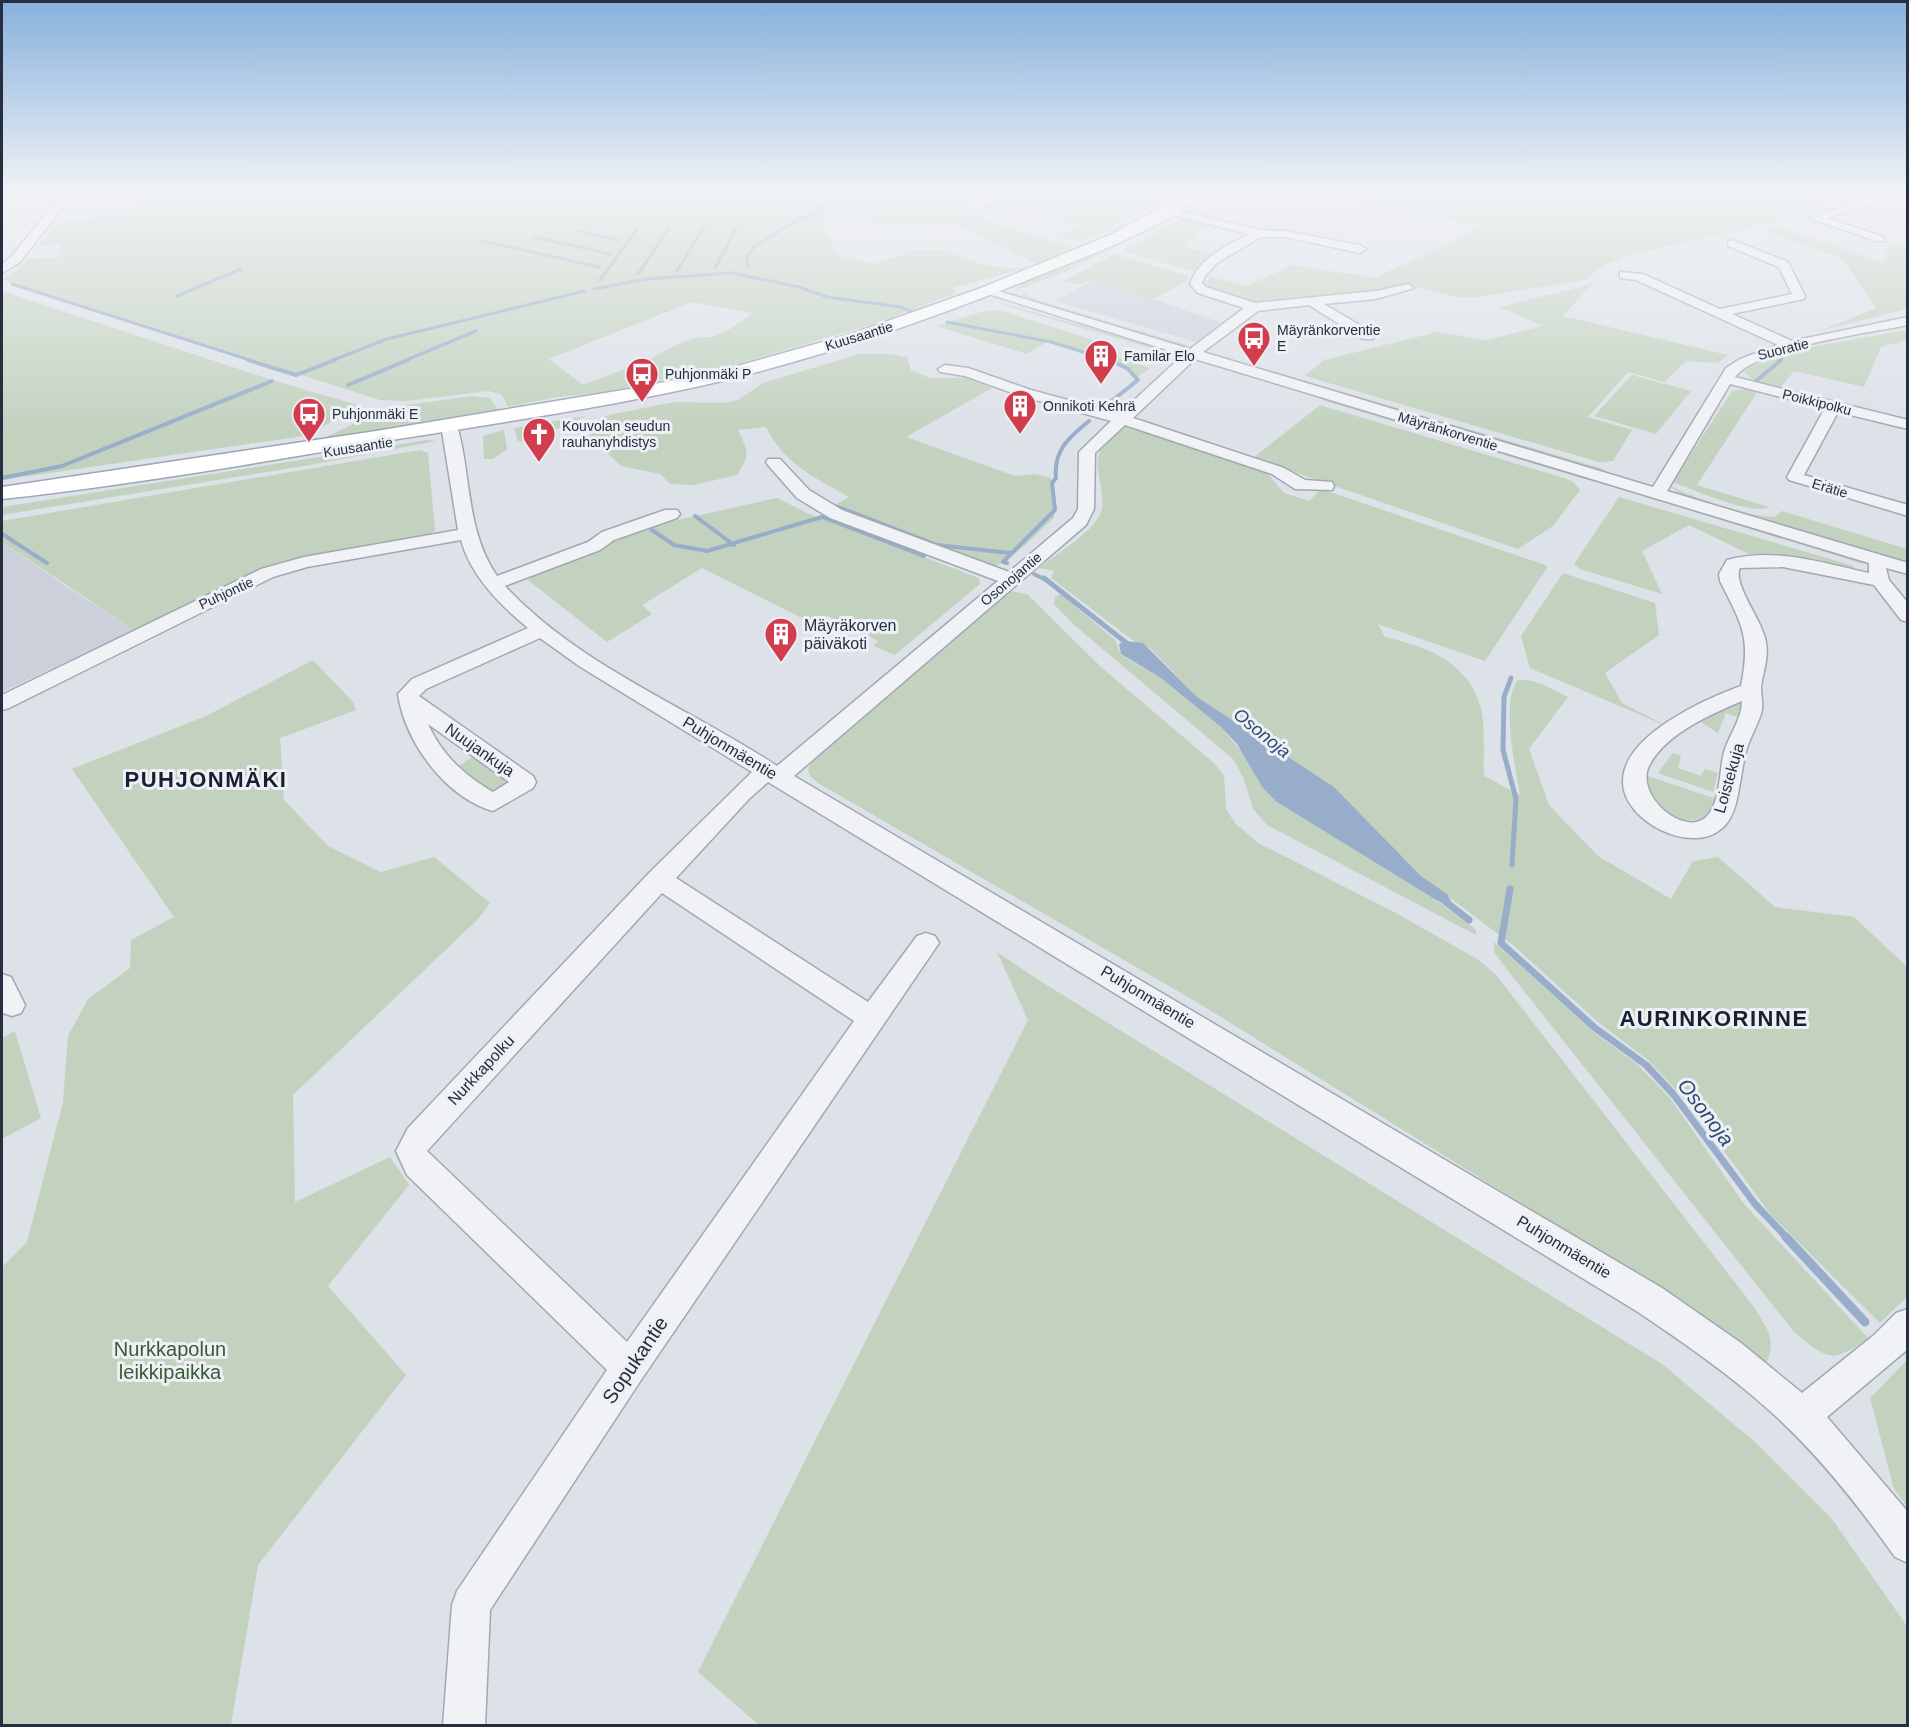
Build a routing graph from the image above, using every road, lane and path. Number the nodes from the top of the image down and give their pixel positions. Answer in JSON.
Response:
{"nodes":[{"id":1,"x":1032,"y":274,"type":"edge"},
{"id":2,"x":1201,"y":274,"type":"edge"},
{"id":3,"x":1788,"y":274,"type":"edge"},
{"id":4,"x":1624,"y":275,"type":"dead end"},
{"id":5,"x":1408,"y":288,"type":"dead end"},
{"id":6,"x":988,"y":292,"type":"junction"},
{"id":7,"x":1312,"y":302,"type":"junction"},
{"id":8,"x":1254,"y":307,"type":"junction"},
{"id":9,"x":1720,"y":313,"type":"junction"},
{"id":10,"x":1908,"y":321,"type":"edge"},
{"id":11,"x":1368,"y":336,"type":"dead end"},
{"id":12,"x":1791,"y":346,"type":"junction"},
{"id":13,"x":1192,"y":354,"type":"junction"},
{"id":14,"x":945,"y":369,"type":"dead end"},
{"id":15,"x":1727,"y":379,"type":"junction"},
{"id":16,"x":1833,"y":407,"type":"junction"},
{"id":17,"x":1120,"y":420,"type":"junction"},
{"id":18,"x":1908,"y":425,"type":"edge"},
{"id":19,"x":450,"y":428,"type":"junction"},
{"id":20,"x":774,"y":462,"type":"dead end"},
{"id":21,"x":1326,"y":486,"type":"dead end"},
{"id":22,"x":2,"y":493,"type":"edge"},
{"id":23,"x":1657,"y":493,"type":"junction"},
{"id":24,"x":2,"y":502,"type":"edge"},
{"id":25,"x":1908,"y":511,"type":"edge"},
{"id":26,"x":671,"y":514,"type":"dead end"},
{"id":27,"x":467,"y":534,"type":"junction"},
{"id":28,"x":1876,"y":559,"type":"junction"},
{"id":29,"x":1908,"y":569,"type":"edge"},
{"id":30,"x":1010,"y":579,"type":"junction"},
{"id":31,"x":1880,"y":581,"type":"junction"},
{"id":32,"x":493,"y":584,"type":"junction"},
{"id":33,"x":1908,"y":616,"type":"edge"},
{"id":34,"x":541,"y":630,"type":"junction"},
{"id":35,"x":1750,"y":690,"type":"junction"},
{"id":36,"x":409,"y":700,"type":"junction"},
{"id":37,"x":2,"y":703,"type":"edge"},
{"id":38,"x":773,"y":773,"type":"junction"},
{"id":39,"x":659,"y":879,"type":"junction"},
{"id":40,"x":926,"y":943,"type":"dead end"},
{"id":41,"x":871,"y":1018,"type":"junction"},
{"id":42,"x":1908,"y":1326,"type":"edge"},
{"id":43,"x":629,"y":1368,"type":"junction"},
{"id":44,"x":1801,"y":1416,"type":"junction"},
{"id":45,"x":1908,"y":1544,"type":"edge"},
{"id":46,"x":464,"y":1725,"type":"edge"}],
"edges":[{"from":1,"to":6,"type":"main road","name":"Kuusaantie"},
{"from":2,"to":8,"type":"street"},
{"from":3,"to":9,"type":"street"},
{"from":4,"to":9,"type":"street"},
{"from":5,"to":7,"type":"street"},
{"from":6,"to":13,"type":"street","name":"Mäyränkorventie"},
{"from":6,"to":19,"type":"main road","name":"Kuusaantie"},
{"from":7,"to":8,"type":"street"},
{"from":7,"to":11,"type":"street"},
{"from":8,"to":13,"type":"street","name":"Osonojantie"},
{"from":9,"to":12,"type":"street"},
{"from":10,"to":12,"type":"street","name":"Suoratie"},
{"from":12,"to":15,"type":"street","name":"Suoratie"},
{"from":13,"to":17,"type":"street","name":"Osonojantie"},
{"from":13,"to":23,"type":"street","name":"Mäyränkorventie"},
{"from":14,"to":17,"type":"street"},
{"from":15,"to":16,"type":"street","name":"Poikkipolku"},
{"from":15,"to":23,"type":"street","name":"Suoratie"},
{"from":16,"to":18,"type":"street","name":"Poikkipolku"},
{"from":16,"to":25,"type":"street","name":"Erätie"},
{"from":17,"to":21,"type":"street"},
{"from":17,"to":30,"type":"street","name":"Osonojantie"},
{"from":19,"to":22,"type":"main road","name":"Kuusaantie"},
{"from":19,"to":24,"type":"main road","name":"Kuusaantie"},
{"from":19,"to":27,"type":"street","name":"Puhjonmäentie"},
{"from":20,"to":30,"type":"street"},
{"from":23,"to":28,"type":"street","name":"Mäyränkorventie"},
{"from":26,"to":32,"type":"street"},
{"from":27,"to":32,"type":"street","name":"Puhjonmäentie"},
{"from":27,"to":37,"type":"street","name":"Puhjontie"},
{"from":28,"to":29,"type":"street","name":"Mäyränkorventie"},
{"from":28,"to":31,"type":"street"},
{"from":30,"to":38,"type":"street","name":"Osonojantie"},
{"from":31,"to":33,"type":"street"},
{"from":31,"to":35,"type":"street","name":"Loistekuja"},
{"from":32,"to":34,"type":"street","name":"Puhjonmäentie"},
{"from":34,"to":36,"type":"street"},
{"from":34,"to":38,"type":"street","name":"Puhjonmäentie"},
{"from":35,"to":35,"type":"street","name":"Loistekuja"},
{"from":36,"to":36,"type":"street","name":"Nuujankuja"},
{"from":38,"to":39,"type":"street","name":"Nurkkapolku"},
{"from":38,"to":44,"type":"street","name":"Puhjonmäentie"},
{"from":39,"to":41,"type":"street"},
{"from":39,"to":43,"type":"street","name":"Nurkkapolku"},
{"from":40,"to":41,"type":"street","name":"Sopukantie"},
{"from":41,"to":43,"type":"street","name":"Sopukantie"},
{"from":42,"to":44,"type":"street"},
{"from":43,"to":46,"type":"street","name":"Sopukantie"},
{"from":44,"to":45,"type":"street","name":"Puhjonmäentie"}]}
